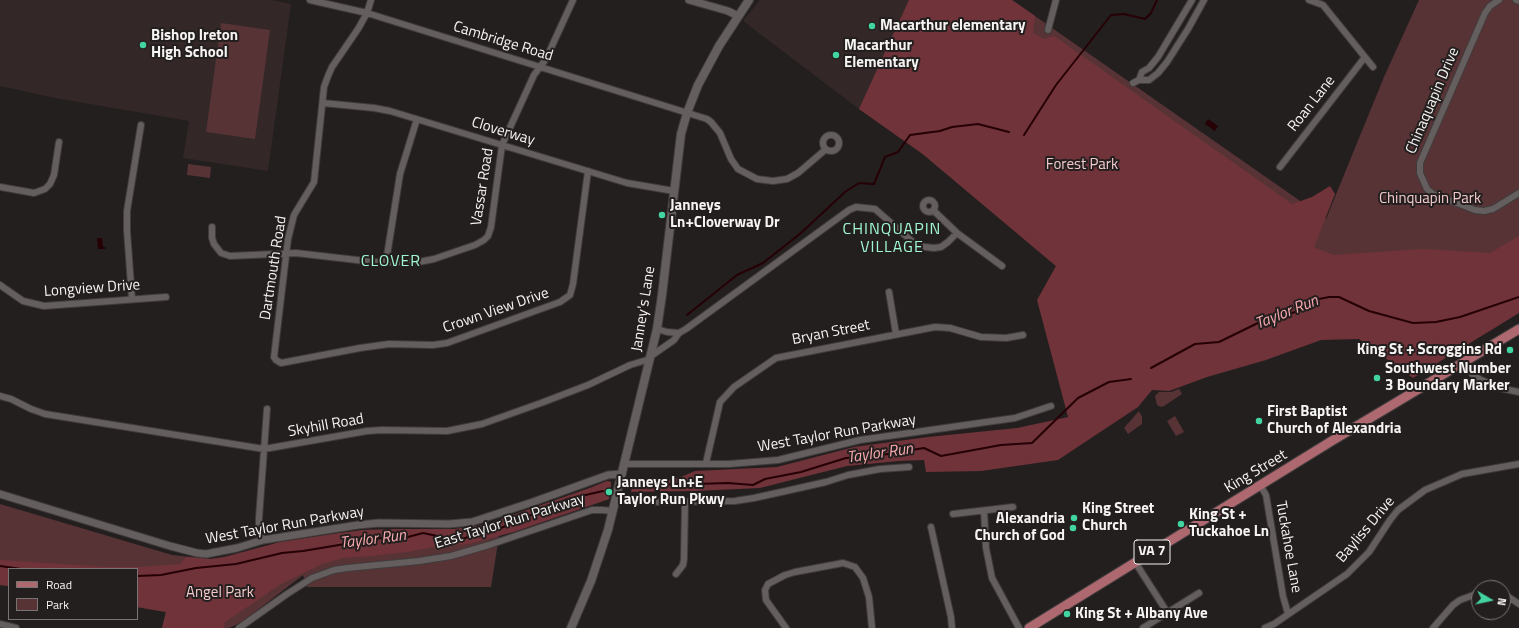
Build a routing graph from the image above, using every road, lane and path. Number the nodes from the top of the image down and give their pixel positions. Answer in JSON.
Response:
{"nodes":[{"id":1,"x":310,"y":0,"type":"edge"},
{"id":2,"x":371,"y":0,"type":"edge"},
{"id":3,"x":573,"y":0,"type":"edge"},
{"id":4,"x":689,"y":0,"type":"edge"},
{"id":5,"x":748,"y":0,"type":"edge"},
{"id":6,"x":1056,"y":0,"type":"edge"},
{"id":7,"x":1192,"y":0,"type":"edge"},
{"id":8,"x":1204,"y":0,"type":"edge"},
{"id":9,"x":1308,"y":0,"type":"edge"},
{"id":10,"x":1498,"y":0,"type":"edge"},
{"id":11,"x":1516,"y":0,"type":"edge"},
{"id":12,"x":1519,"y":1,"type":"edge"},
{"id":13,"x":367,"y":13,"type":"junction"},
{"id":14,"x":738,"y":16,"type":"junction"},
{"id":15,"x":1048,"y":30,"type":"dead end"},
{"id":16,"x":1365,"y":57,"type":"junction"},
{"id":17,"x":1373,"y":67,"type":"dead end"},
{"id":18,"x":540,"y":68,"type":"junction"},
{"id":19,"x":323,"y":103,"type":"junction"},
{"id":20,"x":687,"y":113,"type":"junction"},
{"id":21,"x":417,"y":119,"type":"junction"},
{"id":22,"x":141,"y":125,"type":"dead end"},
{"id":23,"x":59,"y":142,"type":"dead end"},
{"id":24,"x":502,"y":145,"type":"junction"},
{"id":25,"x":826,"y":150,"type":"dead end"},
{"id":26,"x":1280,"y":167,"type":"dead end"},
{"id":27,"x":588,"y":171,"type":"junction"},
{"id":28,"x":0,"y":187,"type":"edge"},
{"id":29,"x":674,"y":191,"type":"junction"},
{"id":30,"x":1519,"y":193,"type":"edge"},
{"id":31,"x":933,"y":210,"type":"dead end"},
{"id":32,"x":212,"y":227,"type":"dead end"},
{"id":33,"x":957,"y":233,"type":"junction"},
{"id":34,"x":287,"y":254,"type":"junction"},
{"id":35,"x":386,"y":262,"type":"junction"},
{"id":36,"x":1002,"y":266,"type":"dead end"},
{"id":37,"x":0,"y":285,"type":"edge"},
{"id":38,"x":889,"y":292,"type":"dead end"},
{"id":39,"x":166,"y":296,"type":"dead end"},
{"id":40,"x":132,"y":299,"type":"junction"},
{"id":41,"x":657,"y":329,"type":"junction"},
{"id":42,"x":1519,"y":329,"type":"edge"},
{"id":43,"x":679,"y":333,"type":"junction"},
{"id":44,"x":896,"y":334,"type":"junction"},
{"id":45,"x":1022,"y":335,"type":"dead end"},
{"id":46,"x":650,"y":358,"type":"junction"},
{"id":47,"x":281,"y":363,"type":"joint"},
{"id":48,"x":1464,"y":363,"type":"junction"},
{"id":49,"x":1519,"y":392,"type":"edge"},
{"id":50,"x":0,"y":396,"type":"edge"},
{"id":51,"x":1051,"y":406,"type":"dead end"},
{"id":52,"x":267,"y":409,"type":"dead end"},
{"id":53,"x":264,"y":449,"type":"junction"},
{"id":54,"x":706,"y":463,"type":"junction"},
{"id":55,"x":624,"y":464,"type":"junction"},
{"id":56,"x":1519,"y":464,"type":"edge"},
{"id":57,"x":909,"y":467,"type":"dead end"},
{"id":58,"x":622,"y":474,"type":"junction"},
{"id":59,"x":1260,"y":485,"type":"junction"},
{"id":60,"x":0,"y":494,"type":"edge"},
{"id":61,"x":617,"y":498,"type":"junction"},
{"id":62,"x":685,"y":502,"type":"junction"},
{"id":63,"x":1013,"y":507,"type":"dead end"},
{"id":64,"x":613,"y":511,"type":"junction"},
{"id":65,"x":984,"y":511,"type":"junction"},
{"id":66,"x":953,"y":514,"type":"dead end"},
{"id":67,"x":932,"y":527,"type":"dead end"},
{"id":68,"x":263,"y":540,"type":"junction"},
{"id":69,"x":1134,"y":562,"type":"junction"},
{"id":70,"x":676,"y":574,"type":"dead end"},
{"id":71,"x":1199,"y":594,"type":"dead end"},
{"id":72,"x":1471,"y":596,"type":"edge"},
{"id":73,"x":1167,"y":612,"type":"junction"},
{"id":74,"x":1288,"y":614,"type":"junction"},
{"id":75,"x":0,"y":624,"type":"edge"},
{"id":76,"x":16,"y":628,"type":"edge"},
{"id":77,"x":239,"y":628,"type":"edge"},
{"id":78,"x":571,"y":628,"type":"edge"},
{"id":79,"x":786,"y":628,"type":"edge"},
{"id":80,"x":872,"y":628,"type":"edge"},
{"id":81,"x":952,"y":628,"type":"edge"},
{"id":82,"x":1019,"y":628,"type":"edge"},
{"id":83,"x":1029,"y":628,"type":"edge"},
{"id":84,"x":1143,"y":628,"type":"edge"},
{"id":85,"x":1265,"y":628,"type":"edge"},
{"id":86,"x":1433,"y":628,"type":"edge"}],
"edges":[{"from":1,"to":13,"type":"street","name":"Cambridge Road"},
{"from":2,"to":13,"type":"street","name":"Dartmouth Road"},
{"from":3,"to":18,"type":"street","name":"Vassar Road"},
{"from":4,"to":14,"type":"street"},
{"from":5,"to":14,"type":"main road","name":"Janney's Lane"},
{"from":6,"to":15,"type":"street"},
{"from":7,"to":8,"type":"street"},
{"from":9,"to":16,"type":"street"},
{"from":10,"to":30,"type":"street","name":"Chinaquapin Drive"},
{"from":11,"to":12,"type":"street"},
{"from":13,"to":18,"type":"street","name":"Cambridge Road"},
{"from":13,"to":19,"type":"street","name":"Dartmouth Road"},
{"from":14,"to":20,"type":"main road","name":"Janney's Lane"},
{"from":16,"to":17,"type":"street"},
{"from":16,"to":26,"type":"street","name":"Roan Lane"},
{"from":18,"to":20,"type":"street","name":"Cambridge Road"},
{"from":18,"to":24,"type":"street","name":"Vassar Road"},
{"from":19,"to":21,"type":"street","name":"Cloverway"},
{"from":19,"to":34,"type":"street","name":"Dartmouth Road"},
{"from":20,"to":25,"type":"street","name":"Cambridge Road"},
{"from":20,"to":29,"type":"main road","name":"Janney's Lane"},
{"from":21,"to":24,"type":"street","name":"Cloverway"},
{"from":21,"to":35,"type":"street"},
{"from":22,"to":40,"type":"street"},
{"from":23,"to":28,"type":"street"},
{"from":24,"to":27,"type":"street","name":"Cloverway"},
{"from":24,"to":35,"type":"street","name":"Vassar Road"},
{"from":27,"to":29,"type":"street","name":"Cloverway"},
{"from":27,"to":47,"type":"street","name":"Crown View Drive"},
{"from":29,"to":41,"type":"main road","name":"Janney's Lane"},
{"from":31,"to":33,"type":"street"},
{"from":32,"to":34,"type":"street","name":"Vassar Road"},
{"from":33,"to":36,"type":"street"},
{"from":33,"to":43,"type":"street"},
{"from":34,"to":35,"type":"street","name":"Vassar Road"},
{"from":34,"to":47,"type":"street","name":"Dartmouth Road"},
{"from":37,"to":40,"type":"street","name":"Longview Drive"},
{"from":38,"to":44,"type":"street"},
{"from":39,"to":40,"type":"street","name":"Longview Drive"},
{"from":41,"to":43,"type":"street"},
{"from":41,"to":46,"type":"main road","name":"Janney's Lane"},
{"from":42,"to":48,"type":"main road","name":"King Street","number":"VA 7"},
{"from":43,"to":46,"type":"street"},
{"from":44,"to":45,"type":"street","name":"Bryan Street"},
{"from":44,"to":54,"type":"street","name":"Bryan Street"},
{"from":46,"to":53,"type":"street","name":"Skyhill Road"},
{"from":46,"to":55,"type":"main road","name":"Janney's Lane"},
{"from":48,"to":49,"type":"street"},
{"from":48,"to":59,"type":"main road","name":"King Street","number":"VA 7"},
{"from":50,"to":53,"type":"street","name":"Skyhill Road"},
{"from":51,"to":54,"type":"street","name":"West Taylor Run Parkway"},
{"from":52,"to":53,"type":"street"},
{"from":53,"to":68,"type":"street"},
{"from":54,"to":55,"type":"street","name":"West Taylor Run Parkway"},
{"from":55,"to":58,"type":"main road","name":"Janney's Lane"},
{"from":56,"to":74,"type":"street","name":"Bayliss Drive"},
{"from":57,"to":62,"type":"street"},
{"from":58,"to":61,"type":"main road","name":"Janney's Lane"},
{"from":58,"to":68,"type":"street","name":"West Taylor Run Parkway"},
{"from":59,"to":69,"type":"main road","name":"King Street","number":"VA 7"},
{"from":59,"to":74,"type":"street","name":"Tuckahoe Lane"},
{"from":60,"to":68,"type":"street","name":"West Taylor Run Parkway"},
{"from":61,"to":62,"type":"street"},
{"from":61,"to":64,"type":"main road","name":"Janney's Lane"},
{"from":62,"to":70,"type":"street"},
{"from":63,"to":65,"type":"street"},
{"from":64,"to":77,"type":"street","name":"East Taylor Run Parkway"},
{"from":64,"to":78,"type":"main road","name":"Janney's Lane"},
{"from":65,"to":66,"type":"street"},
{"from":65,"to":82,"type":"street"},
{"from":67,"to":81,"type":"street"},
{"from":69,"to":73,"type":"street"},
{"from":69,"to":83,"type":"main road","name":"King Street","number":"VA 7"},
{"from":71,"to":73,"type":"street"},
{"from":72,"to":86,"type":"street"},
{"from":73,"to":84,"type":"street"},
{"from":74,"to":85,"type":"street","name":"Bayliss Drive"},
{"from":75,"to":76,"type":"street"},
{"from":79,"to":80,"type":"street"}]}
